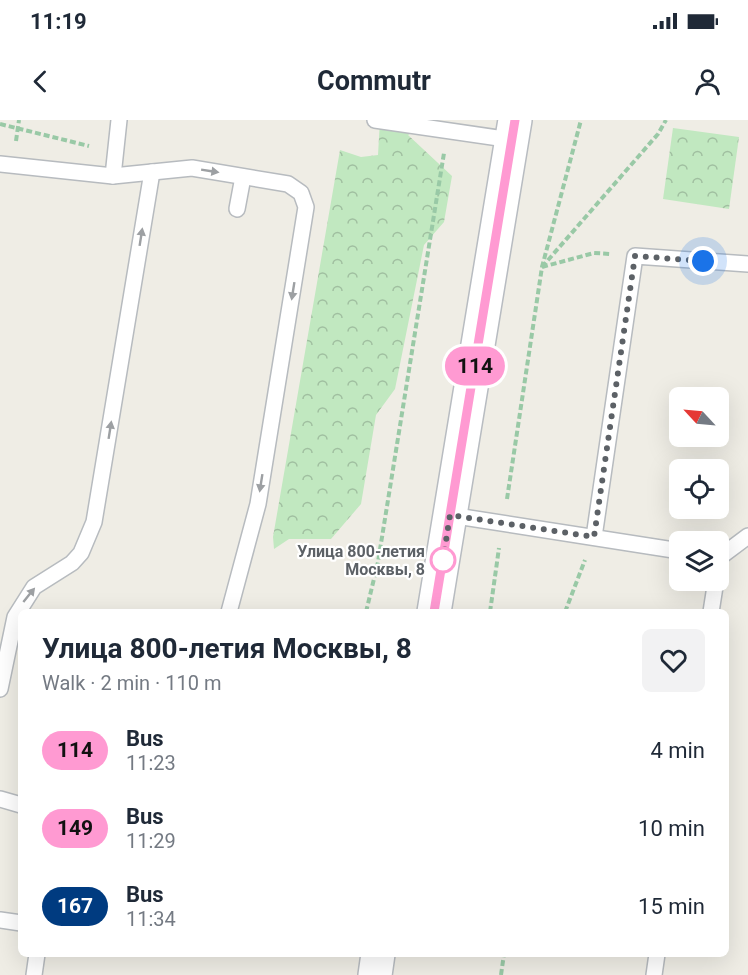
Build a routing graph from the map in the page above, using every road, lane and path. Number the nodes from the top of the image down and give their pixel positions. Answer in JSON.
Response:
{"nodes":[{"id":1,"x":119,"y":120,"type":"edge"},
{"id":2,"x":375,"y":120,"type":"edge"},
{"id":3,"x":581,"y":120,"type":"edge"},
{"id":4,"x":666,"y":120,"type":"edge"},
{"id":5,"x":0,"y":124,"type":"edge"},
{"id":6,"x":513,"y":130,"type":"edge"},
{"id":7,"x":447,"y":131,"type":"junction"},
{"id":8,"x":116,"y":153,"type":"junction"},
{"id":9,"x":0,"y":164,"type":"edge"},
{"id":10,"x":152,"y":172,"type":"junction"},
{"id":11,"x":113,"y":176,"type":"junction"},
{"id":12,"x":243,"y":177,"type":"junction"},
{"id":13,"x":237,"y":209,"type":"dead end"},
{"id":14,"x":594,"y":253,"type":"dead end"},
{"id":15,"x":748,"y":264,"type":"edge"},
{"id":16,"x":542,"y":267,"type":"junction"},
{"id":17,"x":450,"y":515,"type":"junction"},
{"id":18,"x":503,"y":522,"type":"junction"},
{"id":19,"x":748,"y":536,"type":"edge"},
{"id":20,"x":594,"y":537,"type":"junction"},
{"id":21,"x":669,"y":548,"type":"edge"},
{"id":22,"x":729,"y":552,"type":"edge"},
{"id":23,"x":714,"y":591,"type":"edge"},
{"id":24,"x":20,"y":609,"type":"edge"},
{"id":25,"x":230,"y":609,"type":"edge"},
{"id":26,"x":367,"y":609,"type":"edge"},
{"id":27,"x":434,"y":609,"type":"edge"},
{"id":28,"x":490,"y":609,"type":"edge"},
{"id":29,"x":565,"y":609,"type":"edge"},
{"id":30,"x":711,"y":609,"type":"edge"},
{"id":31,"x":18,"y":612,"type":"edge"},
{"id":32,"x":0,"y":689,"type":"edge"},
{"id":33,"x":0,"y":798,"type":"edge"},
{"id":34,"x":18,"y":804,"type":"edge"},
{"id":35,"x":0,"y":920,"type":"edge"},
{"id":36,"x":18,"y":923,"type":"edge"},
{"id":37,"x":37,"y":957,"type":"edge"},
{"id":38,"x":378,"y":957,"type":"edge"},
{"id":39,"x":504,"y":957,"type":"edge"},
{"id":40,"x":657,"y":957,"type":"edge"},
{"id":41,"x":34,"y":975,"type":"edge"},
{"id":42,"x":375,"y":975,"type":"edge"},
{"id":43,"x":501,"y":975,"type":"edge"},
{"id":44,"x":654,"y":975,"type":"edge"}],
"edges":[{"from":1,"to":8,"type":"lane"},
{"from":2,"to":7,"type":"lane"},
{"from":3,"to":16,"type":"path"},
{"from":4,"to":16,"type":"path"},
{"from":5,"to":8,"type":"path"},
{"from":6,"to":7,"type":"lane"},
{"from":6,"to":17,"type":"main road"},
{"from":7,"to":26,"type":"path"},
{"from":8,"to":11,"type":"lane"},
{"from":9,"to":11,"type":"lane"},
{"from":10,"to":11,"type":"lane"},
{"from":10,"to":12,"type":"lane","one_way":true},
{"from":24,"to":10,"type":"lane","one_way":true},
{"from":12,"to":13,"type":"lane"},
{"from":12,"to":25,"type":"lane","one_way":true},
{"from":14,"to":16,"type":"path"},
{"from":15,"to":20,"type":"lane"},
{"from":16,"to":18,"type":"path"},
{"from":17,"to":18,"type":"lane"},
{"from":17,"to":27,"type":"main road"},
{"from":18,"to":20,"type":"lane"},
{"from":18,"to":28,"type":"path"},
{"from":19,"to":22,"type":"lane"},
{"from":20,"to":21,"type":"lane"},
{"from":20,"to":29,"type":"path"},
{"from":23,"to":30,"type":"lane"},
{"from":32,"to":31,"type":"lane","one_way":true},
{"from":33,"to":34,"type":"lane"},
{"from":35,"to":36,"type":"lane"},
{"from":37,"to":41,"type":"lane"},
{"from":38,"to":42,"type":"main road"},
{"from":39,"to":43,"type":"path"},
{"from":40,"to":44,"type":"lane"}]}
